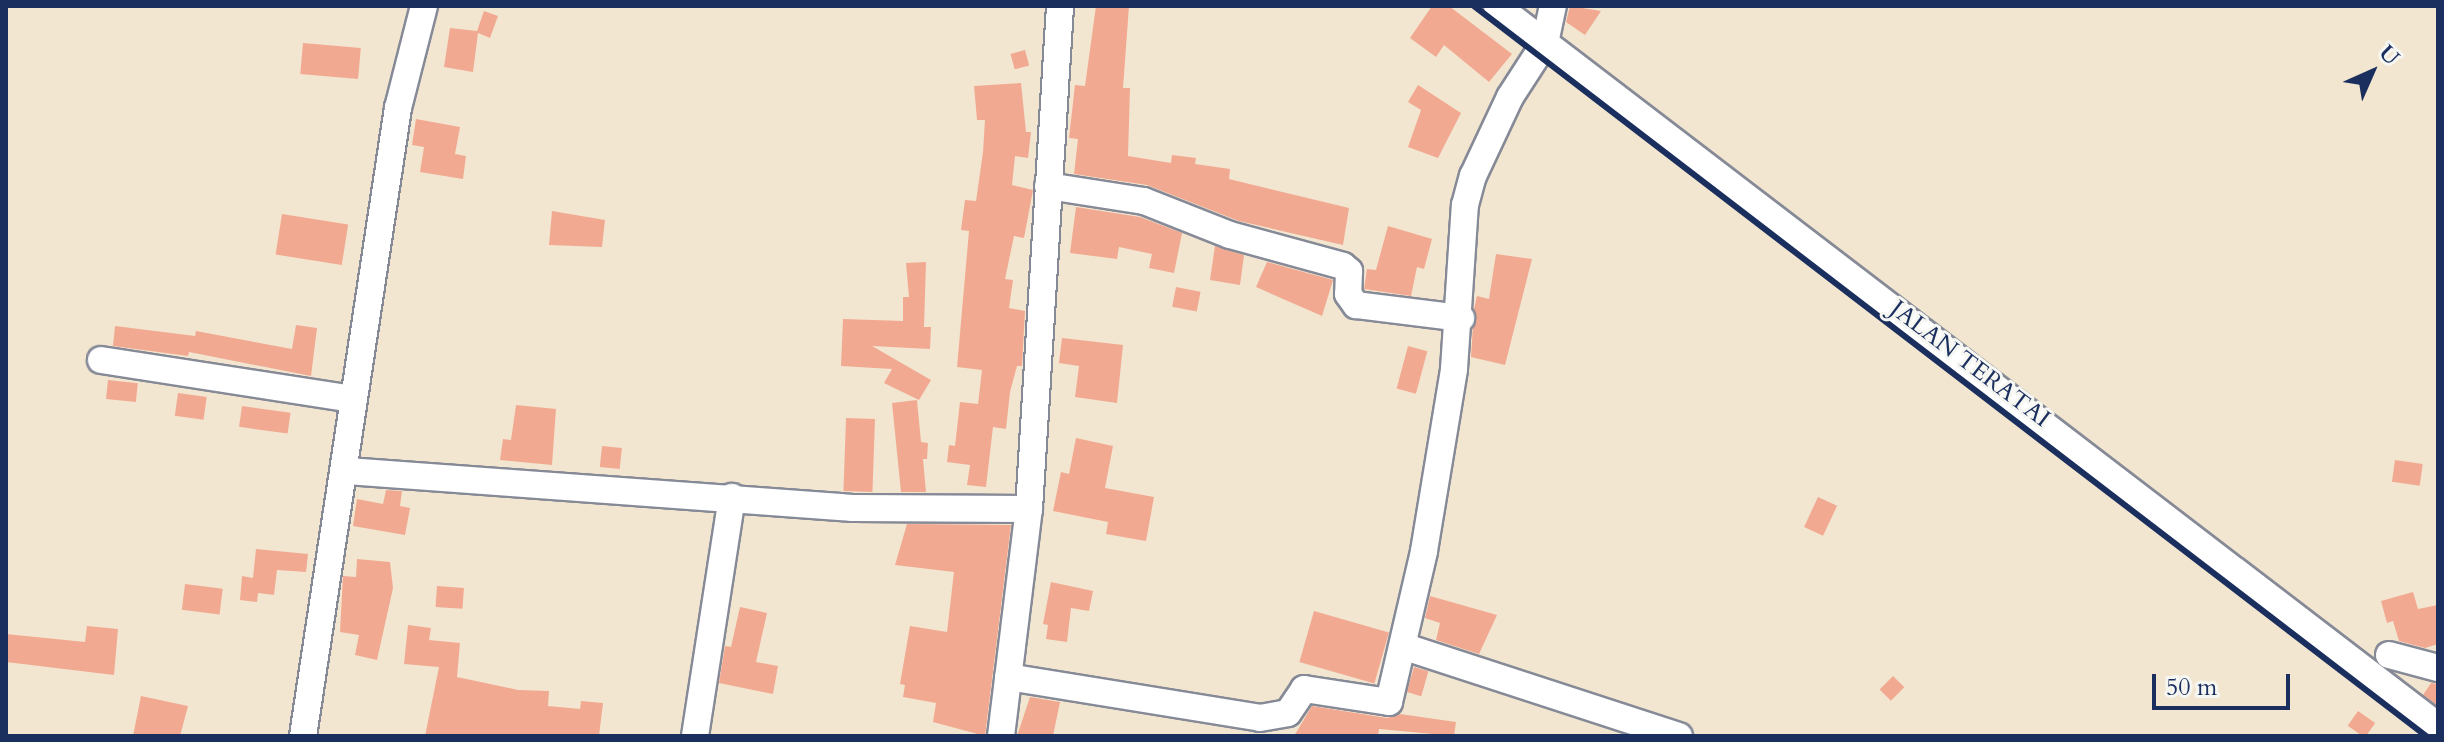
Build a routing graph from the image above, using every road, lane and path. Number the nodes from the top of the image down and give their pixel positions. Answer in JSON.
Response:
{"nodes":[{"id":1,"x":424,"y":6,"type":"edge"},
{"id":2,"x":1060,"y":6,"type":"edge"},
{"id":3,"x":1497,"y":6,"type":"edge"},
{"id":4,"x":1553,"y":6,"type":"edge"},
{"id":5,"x":1545,"y":43,"type":"junction"},
{"id":6,"x":1048,"y":186,"type":"junction"},
{"id":7,"x":1461,"y":318,"type":"junction"},
{"id":8,"x":101,"y":360,"type":"dead end"},
{"id":9,"x":352,"y":399,"type":"junction"},
{"id":10,"x":347,"y":471,"type":"junction"},
{"id":11,"x":732,"y":497,"type":"junction"},
{"id":12,"x":1029,"y":509,"type":"junction"},
{"id":13,"x":1405,"y":647,"type":"junction"},
{"id":14,"x":2389,"y":655,"type":"dead end"},
{"id":15,"x":2438,"y":668,"type":"edge"},
{"id":16,"x":1008,"y":677,"type":"junction"},
{"id":17,"x":2438,"y":726,"type":"edge"},
{"id":18,"x":303,"y":736,"type":"edge"},
{"id":19,"x":695,"y":736,"type":"edge"},
{"id":20,"x":1001,"y":736,"type":"edge"},
{"id":21,"x":1679,"y":736,"type":"edge"}],
"edges":[{"from":1,"to":9,"type":"street"},
{"from":2,"to":6,"type":"street"},
{"from":3,"to":5,"type":"street","name":"JALAN TERATAI"},
{"from":4,"to":5,"type":"street"},
{"from":5,"to":7,"type":"street"},
{"from":5,"to":17,"type":"street","name":"JALAN TERATAI"},
{"from":6,"to":7,"type":"street"},
{"from":6,"to":12,"type":"street"},
{"from":7,"to":13,"type":"street"},
{"from":8,"to":9,"type":"street"},
{"from":9,"to":10,"type":"street"},
{"from":10,"to":11,"type":"street"},
{"from":10,"to":18,"type":"street"},
{"from":11,"to":12,"type":"street"},
{"from":11,"to":19,"type":"street"},
{"from":12,"to":16,"type":"street"},
{"from":13,"to":16,"type":"street"},
{"from":13,"to":21,"type":"street"},
{"from":14,"to":15,"type":"street"},
{"from":16,"to":20,"type":"street"}]}
